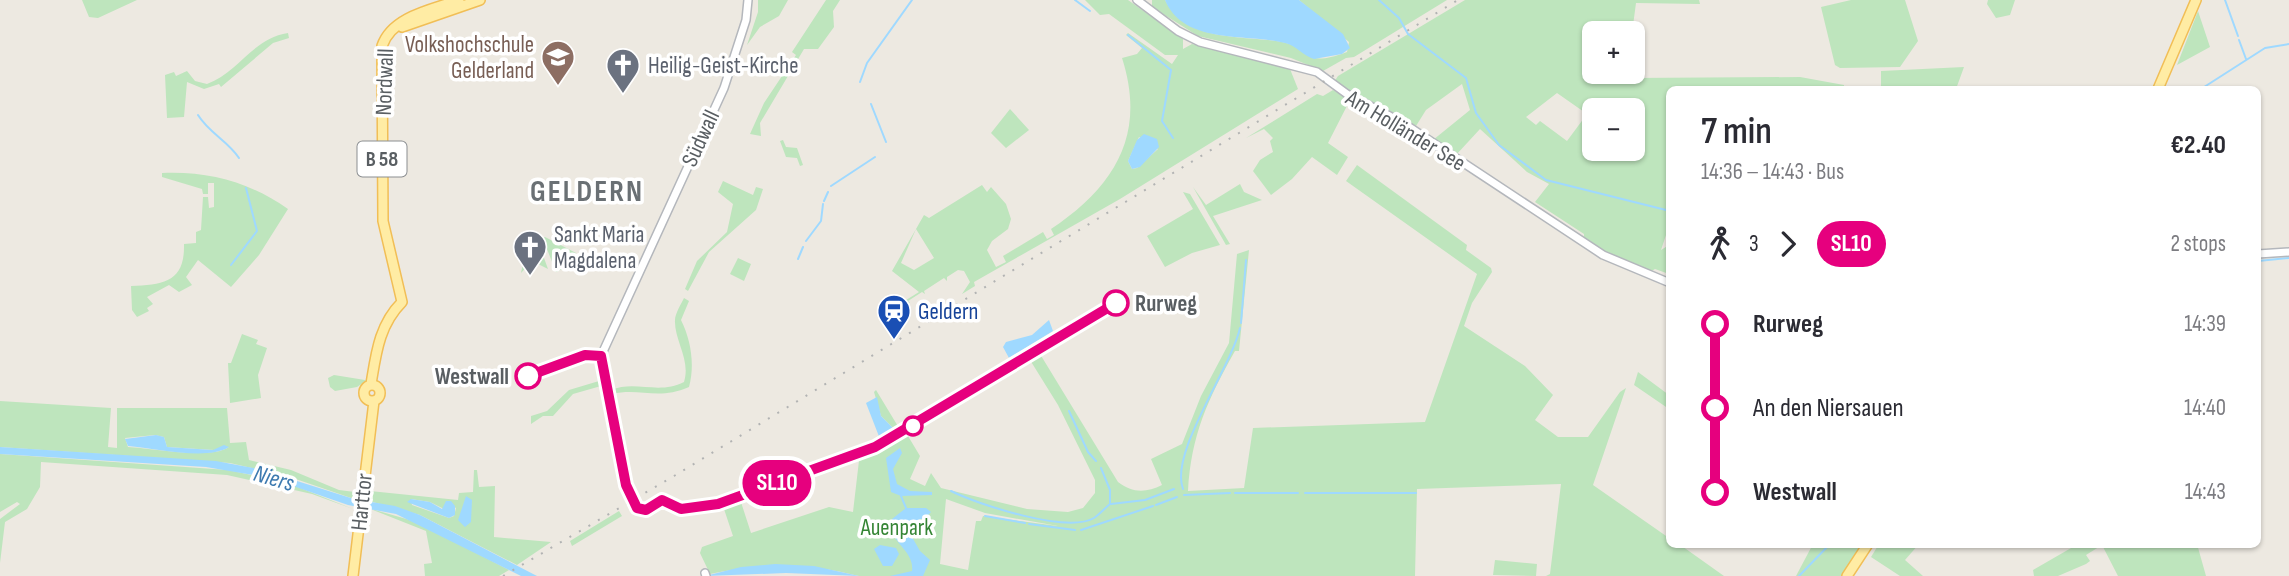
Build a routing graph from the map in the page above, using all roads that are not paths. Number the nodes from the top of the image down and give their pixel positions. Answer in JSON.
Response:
{"nodes":[{"id":1,"x":424,"y":0,"type":"edge"},
{"id":2,"x":459,"y":0,"type":"edge"},
{"id":3,"x":480,"y":0,"type":"edge"},
{"id":4,"x":748,"y":0,"type":"edge"},
{"id":5,"x":1137,"y":0,"type":"edge"},
{"id":6,"x":2196,"y":0,"type":"edge"},
{"id":7,"x":428,"y":15,"type":"junction"},
{"id":8,"x":2159,"y":86,"type":"edge"},
{"id":9,"x":2289,"y":252,"type":"edge"},
{"id":10,"x":2261,"y":254,"type":"edge"},
{"id":11,"x":1666,"y":282,"type":"edge"},
{"id":12,"x":373,"y":385,"type":"joint"},
{"id":13,"x":639,"y":510,"type":"dead end"},
{"id":14,"x":1865,"y":548,"type":"edge"},
{"id":15,"x":353,"y":576,"type":"edge"},
{"id":16,"x":1847,"y":576,"type":"edge"}],
"edges":[{"from":1,"to":7,"type":"main road"},
{"from":2,"to":7,"type":"main road"},
{"from":3,"to":7,"type":"main road"},
{"from":4,"to":13,"type":"street","name":"Südwall"},
{"from":5,"to":11,"type":"street","name":"Am Holländer See"},
{"from":6,"to":8,"type":"main road"},
{"from":7,"to":12,"type":"main road","name":"Nordwall","number":"B 58"},
{"from":9,"to":10,"type":"street"},
{"from":12,"to":15,"type":"main road","name":"Harttor"},
{"from":14,"to":16,"type":"main road"}]}
